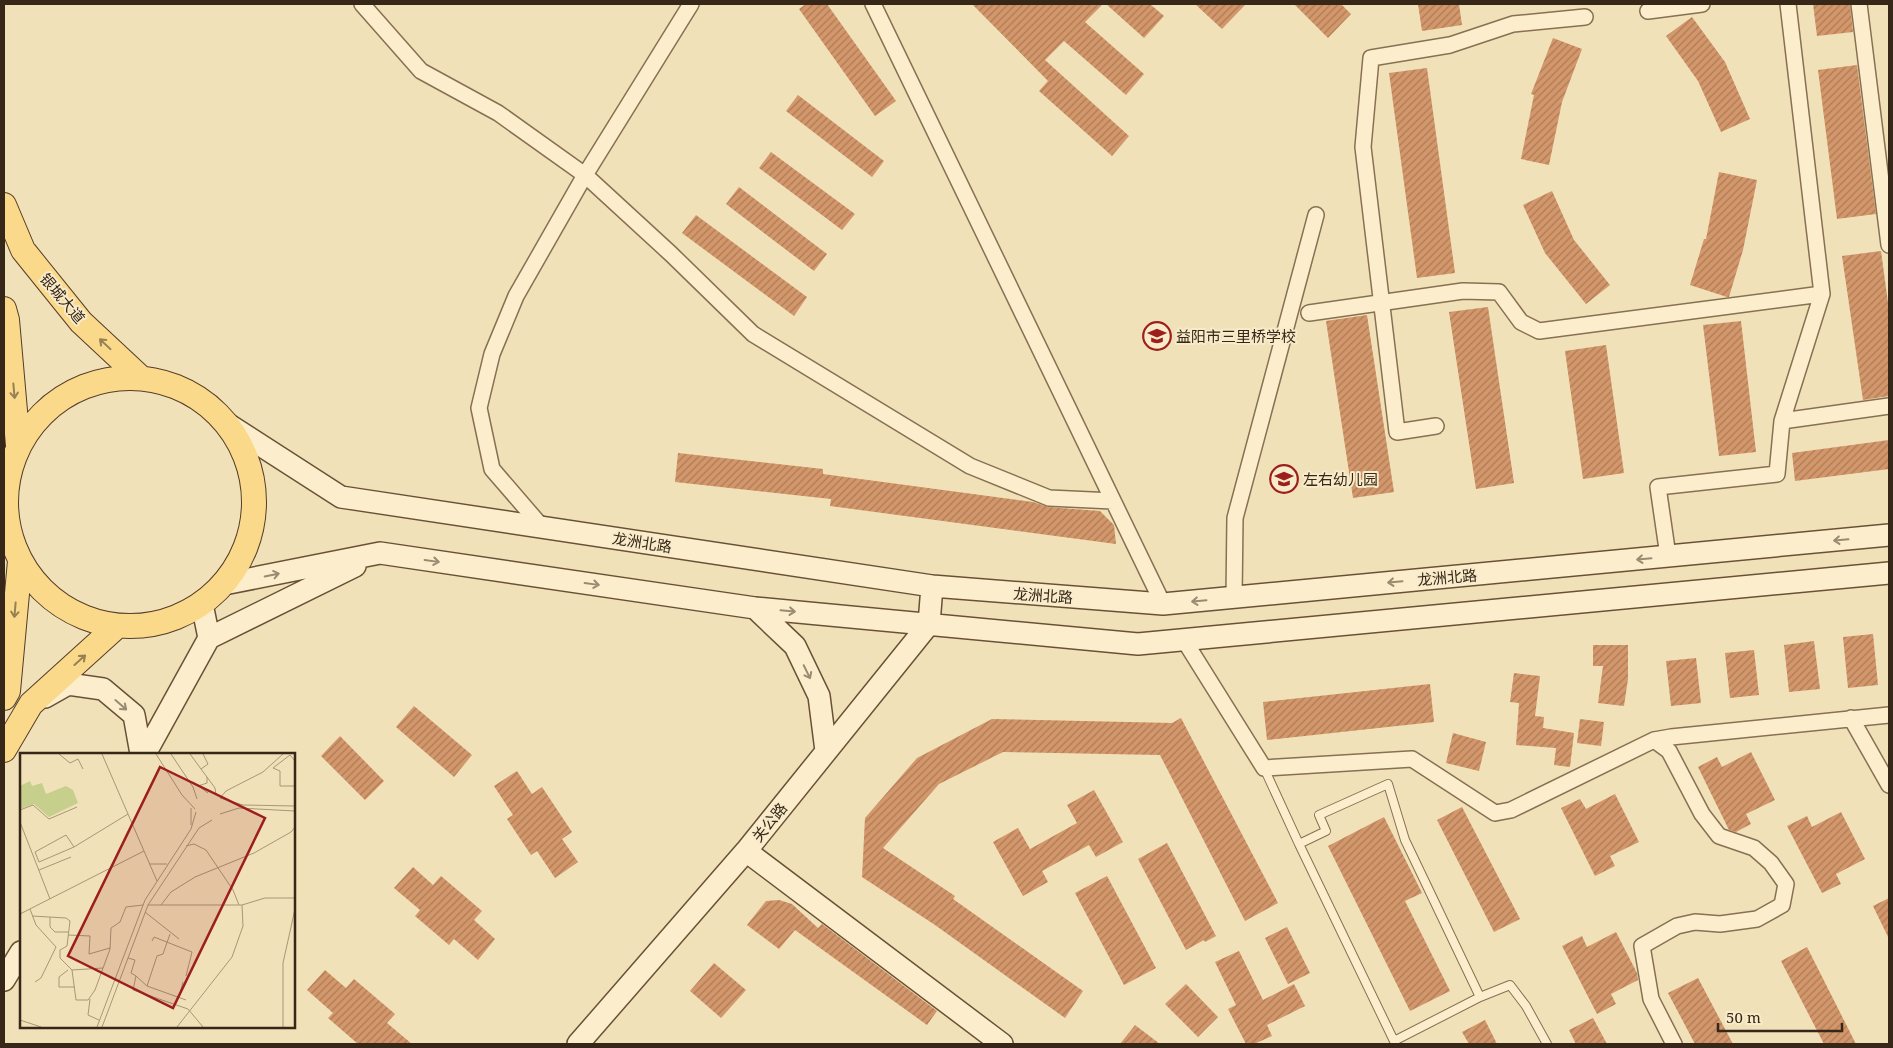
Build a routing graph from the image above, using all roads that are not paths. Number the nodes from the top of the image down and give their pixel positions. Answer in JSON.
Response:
{"nodes":[{"id":1,"x":362,"y":4,"type":"edge"},
{"id":2,"x":692,"y":4,"type":"edge"},
{"id":3,"x":873,"y":4,"type":"edge"},
{"id":4,"x":1702,"y":4,"type":"edge"},
{"id":5,"x":1788,"y":4,"type":"edge"},
{"id":6,"x":1860,"y":4,"type":"edge"},
{"id":7,"x":1648,"y":11,"type":"dead end"},
{"id":8,"x":1585,"y":17,"type":"dead end"},
{"id":9,"x":584,"y":175,"type":"junction"},
{"id":10,"x":4,"y":205,"type":"edge"},
{"id":11,"x":1316,"y":215,"type":"dead end"},
{"id":12,"x":1889,"y":245,"type":"edge"},
{"id":13,"x":1822,"y":294,"type":"junction"},
{"id":14,"x":1381,"y":303,"type":"junction"},
{"id":15,"x":4,"y":309,"type":"edge"},
{"id":16,"x":1309,"y":313,"type":"dead end"},
{"id":17,"x":141,"y":378,"type":"junction"},
{"id":18,"x":1889,"y":406,"type":"edge"},
{"id":19,"x":224,"y":421,"type":"junction"},
{"id":20,"x":1782,"y":421,"type":"junction"},
{"id":21,"x":1436,"y":426,"type":"dead end"},
{"id":22,"x":11,"y":443,"type":"edge"},
{"id":23,"x":5,"y":486,"type":"edge"},
{"id":24,"x":1113,"y":501,"type":"junction"},
{"id":25,"x":542,"y":527,"type":"junction"},
{"id":26,"x":1889,"y":535,"type":"edge"},
{"id":27,"x":380,"y":553,"type":"junction"},
{"id":28,"x":1668,"y":556,"type":"junction"},
{"id":29,"x":20,"y":561,"type":"junction"},
{"id":30,"x":1889,"y":573,"type":"edge"},
{"id":31,"x":224,"y":584,"type":"junction"},
{"id":32,"x":932,"y":586,"type":"junction"},
{"id":33,"x":1234,"y":597,"type":"junction"},
{"id":34,"x":202,"y":604,"type":"junction"},
{"id":35,"x":1163,"y":604,"type":"junction"},
{"id":36,"x":756,"y":608,"type":"junction"},
{"id":37,"x":929,"y":624,"type":"junction"},
{"id":38,"x":116,"y":627,"type":"junction"},
{"id":39,"x":209,"y":638,"type":"junction"},
{"id":40,"x":1184,"y":640,"type":"junction"},
{"id":41,"x":5,"y":687,"type":"edge"},
{"id":42,"x":31,"y":704,"type":"junction"},
{"id":43,"x":1889,"y":715,"type":"edge"},
{"id":44,"x":1852,"y":718,"type":"junction"},
{"id":45,"x":1654,"y":740,"type":"junction"},
{"id":46,"x":4,"y":750,"type":"edge"},
{"id":47,"x":826,"y":751,"type":"junction"},
{"id":48,"x":141,"y":753,"type":"edge"},
{"id":49,"x":146,"y":753,"type":"edge"},
{"id":50,"x":1264,"y":768,"type":"junction"},
{"id":51,"x":1889,"y":785,"type":"edge"},
{"id":52,"x":1299,"y":844,"type":"junction"},
{"id":53,"x":746,"y":851,"type":"junction"},
{"id":54,"x":20,"y":954,"type":"edge"},
{"id":55,"x":4,"y":980,"type":"edge"},
{"id":56,"x":1480,"y":997,"type":"junction"},
{"id":57,"x":578,"y":1044,"type":"edge"},
{"id":58,"x":1002,"y":1044,"type":"edge"},
{"id":59,"x":1546,"y":1044,"type":"edge"},
{"id":60,"x":1674,"y":1044,"type":"edge"}],
"edges":[{"from":1,"to":9,"type":"street"},
{"from":2,"to":9,"type":"street"},
{"from":3,"to":24,"type":"street"},
{"from":4,"to":7,"type":"street"},
{"from":5,"to":13,"type":"street"},
{"from":6,"to":12,"type":"street"},
{"from":8,"to":14,"type":"street"},
{"from":9,"to":24,"type":"street"},
{"from":9,"to":25,"type":"street"},
{"from":17,"to":10,"type":"main road","name":"银城大道","one_way":true},
{"from":11,"to":33,"type":"street"},
{"from":13,"to":14,"type":"street"},
{"from":13,"to":20,"type":"street"},
{"from":14,"to":16,"type":"street"},
{"from":14,"to":21,"type":"street"},
{"from":15,"to":22,"type":"main road","one_way":true},
{"from":17,"to":19,"type":"main road"},
{"from":17,"to":22,"type":"main road"},
{"from":18,"to":20,"type":"street"},
{"from":19,"to":25,"type":"main road","name":"龙洲北路"},
{"from":19,"to":31,"type":"main road"},
{"from":20,"to":28,"type":"street"},
{"from":22,"to":23,"type":"main road"},
{"from":23,"to":29,"type":"main road"},
{"from":24,"to":35,"type":"street"},
{"from":25,"to":32,"type":"main road","name":"龙洲北路"},
{"from":26,"to":28,"type":"main road","name":"龙洲北路","one_way":true},
{"from":31,"to":27,"type":"main road","one_way":true},
{"from":27,"to":36,"type":"main road","one_way":true},
{"from":27,"to":39,"type":"main road"},
{"from":28,"to":33,"type":"main road","name":"龙洲北路","one_way":true},
{"from":29,"to":38,"type":"main road"},
{"from":29,"to":41,"type":"main road","one_way":true},
{"from":30,"to":40,"type":"main road"},
{"from":31,"to":34,"type":"main road"},
{"from":32,"to":35,"type":"main road","name":"龙洲北路"},
{"from":32,"to":37,"type":"main road"},
{"from":33,"to":35,"type":"main road","name":"龙洲北路","one_way":true},
{"from":34,"to":38,"type":"main road"},
{"from":34,"to":39,"type":"main road"},
{"from":36,"to":37,"type":"main road","one_way":true},
{"from":36,"to":47,"type":"main road","one_way":true},
{"from":37,"to":40,"type":"main road"},
{"from":37,"to":47,"type":"main road","name":"关公路"},
{"from":42,"to":38,"type":"main road","one_way":true},
{"from":39,"to":49,"type":"main road"},
{"from":40,"to":50,"type":"street"},
{"from":42,"to":46,"type":"main road"},
{"from":42,"to":48,"type":"main road","one_way":true},
{"from":43,"to":44,"type":"street"},
{"from":44,"to":45,"type":"street"},
{"from":44,"to":51,"type":"street"},
{"from":45,"to":50,"type":"street"},
{"from":45,"to":60,"type":"street"},
{"from":47,"to":53,"type":"main road","name":"关公路"},
{"from":50,"to":52,"type":"lane"},
{"from":52,"to":56,"type":"lane"},
{"from":52,"to":56,"type":"lane"},
{"from":53,"to":57,"type":"main road","name":"关公路"},
{"from":53,"to":58,"type":"main road"},
{"from":54,"to":55,"type":"main road"},
{"from":56,"to":59,"type":"lane"}]}
